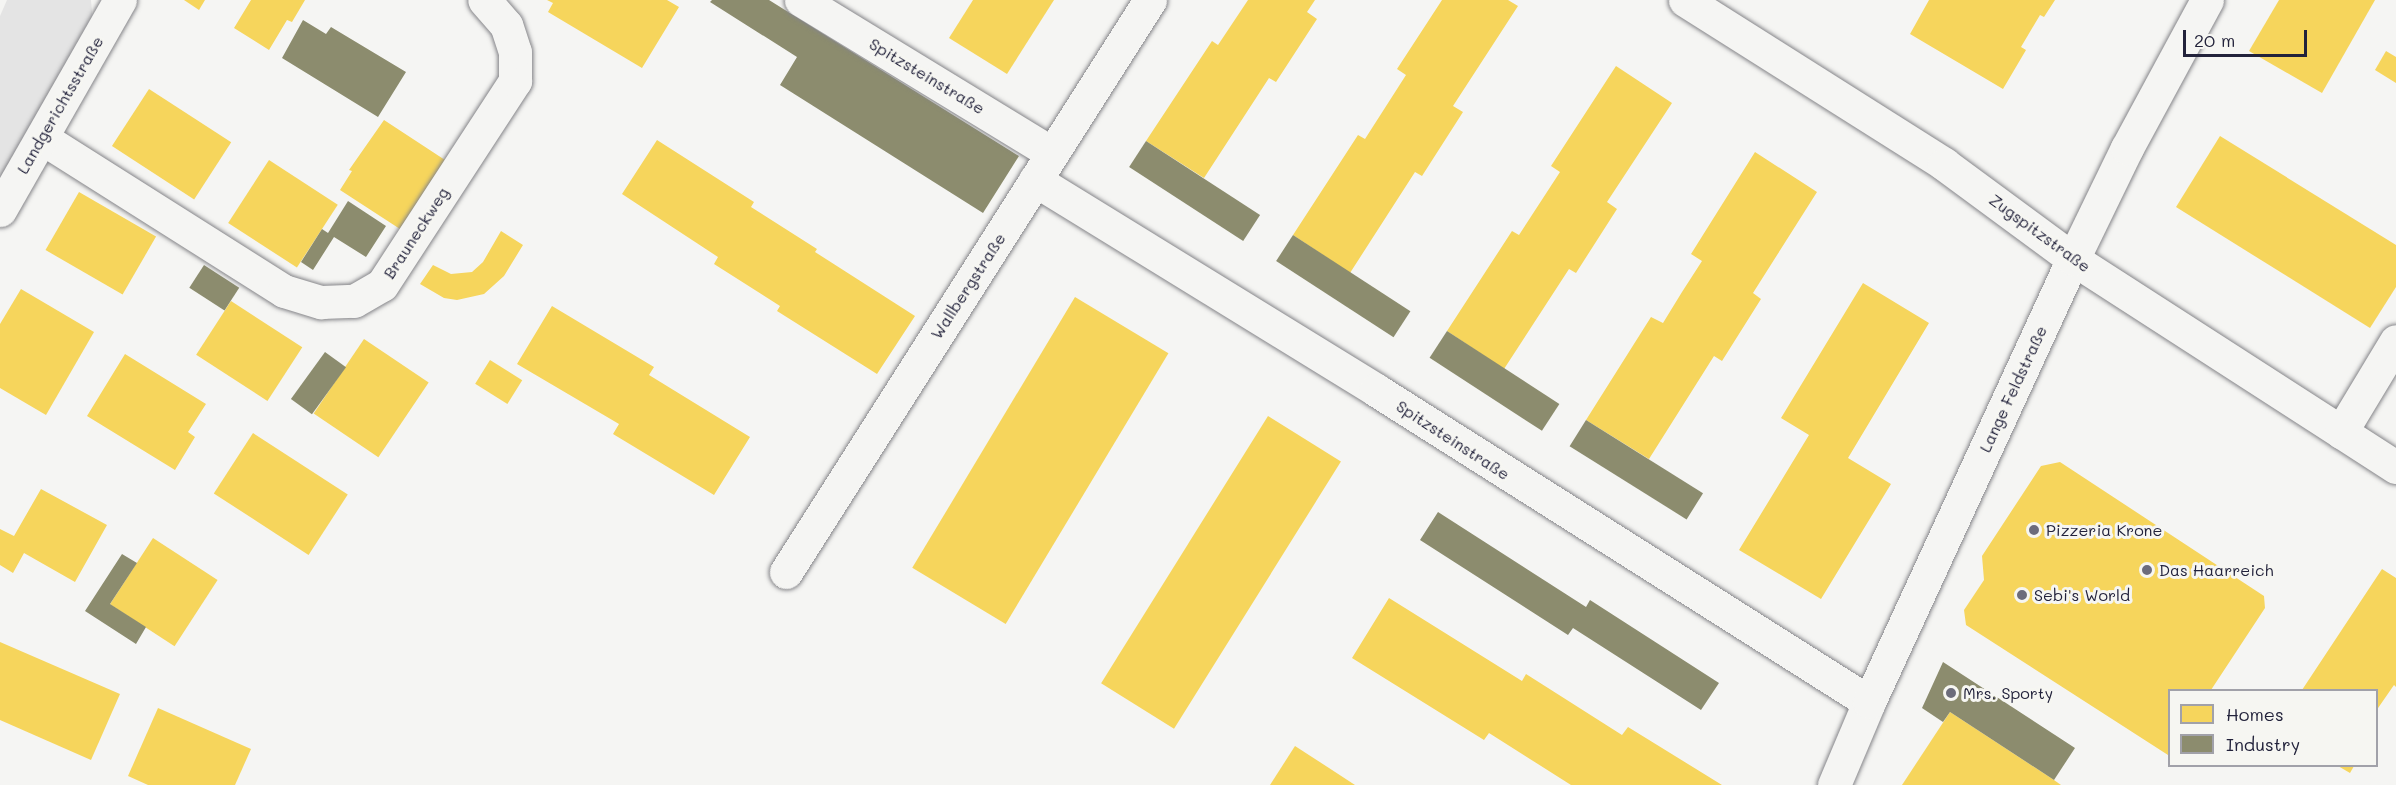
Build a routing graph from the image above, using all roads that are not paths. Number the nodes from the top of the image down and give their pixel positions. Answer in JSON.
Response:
{"nodes":[{"id":1,"x":120,"y":0,"type":"edge"},
{"id":2,"x":484,"y":0,"type":"edge"},
{"id":3,"x":801,"y":0,"type":"edge"},
{"id":4,"x":1150,"y":0,"type":"edge"},
{"id":5,"x":1685,"y":0,"type":"edge"},
{"id":6,"x":2206,"y":0,"type":"edge"},
{"id":7,"x":42,"y":138,"type":"junction"},
{"id":8,"x":1044,"y":167,"type":"junction"},
{"id":9,"x":0,"y":210,"type":"edge"},
{"id":10,"x":2073,"y":259,"type":"junction"},
{"id":11,"x":2396,"y":341,"type":"edge"},
{"id":12,"x":2341,"y":432,"type":"junction"},
{"id":13,"x":2396,"y":467,"type":"edge"},
{"id":14,"x":786,"y":572,"type":"dead end"},
{"id":15,"x":1869,"y":702,"type":"junction"},
{"id":16,"x":1834,"y":785,"type":"edge"}],
"edges":[{"from":1,"to":7,"type":"street","name":"Landgerichtsstraße"},
{"from":2,"to":7,"type":"street","name":"Brauneckweg"},
{"from":3,"to":8,"type":"street","name":"Spitzsteinstraße"},
{"from":4,"to":8,"type":"street","name":"Wallbergstraße"},
{"from":5,"to":10,"type":"street","name":"Zugspitzstraße"},
{"from":6,"to":10,"type":"street","name":"Lange Feldstraße"},
{"from":7,"to":9,"type":"street","name":"Landgerichtsstraße"},
{"from":8,"to":14,"type":"street","name":"Wallbergstraße"},
{"from":8,"to":15,"type":"street","name":"Spitzsteinstraße"},
{"from":10,"to":12,"type":"street","name":"Zugspitzstraße"},
{"from":10,"to":15,"type":"street","name":"Lange Feldstraße"},
{"from":11,"to":12,"type":"street"},
{"from":12,"to":13,"type":"street","name":"Zugspitzstraße"},
{"from":15,"to":16,"type":"street","name":"Lange Feldstraße"}]}
